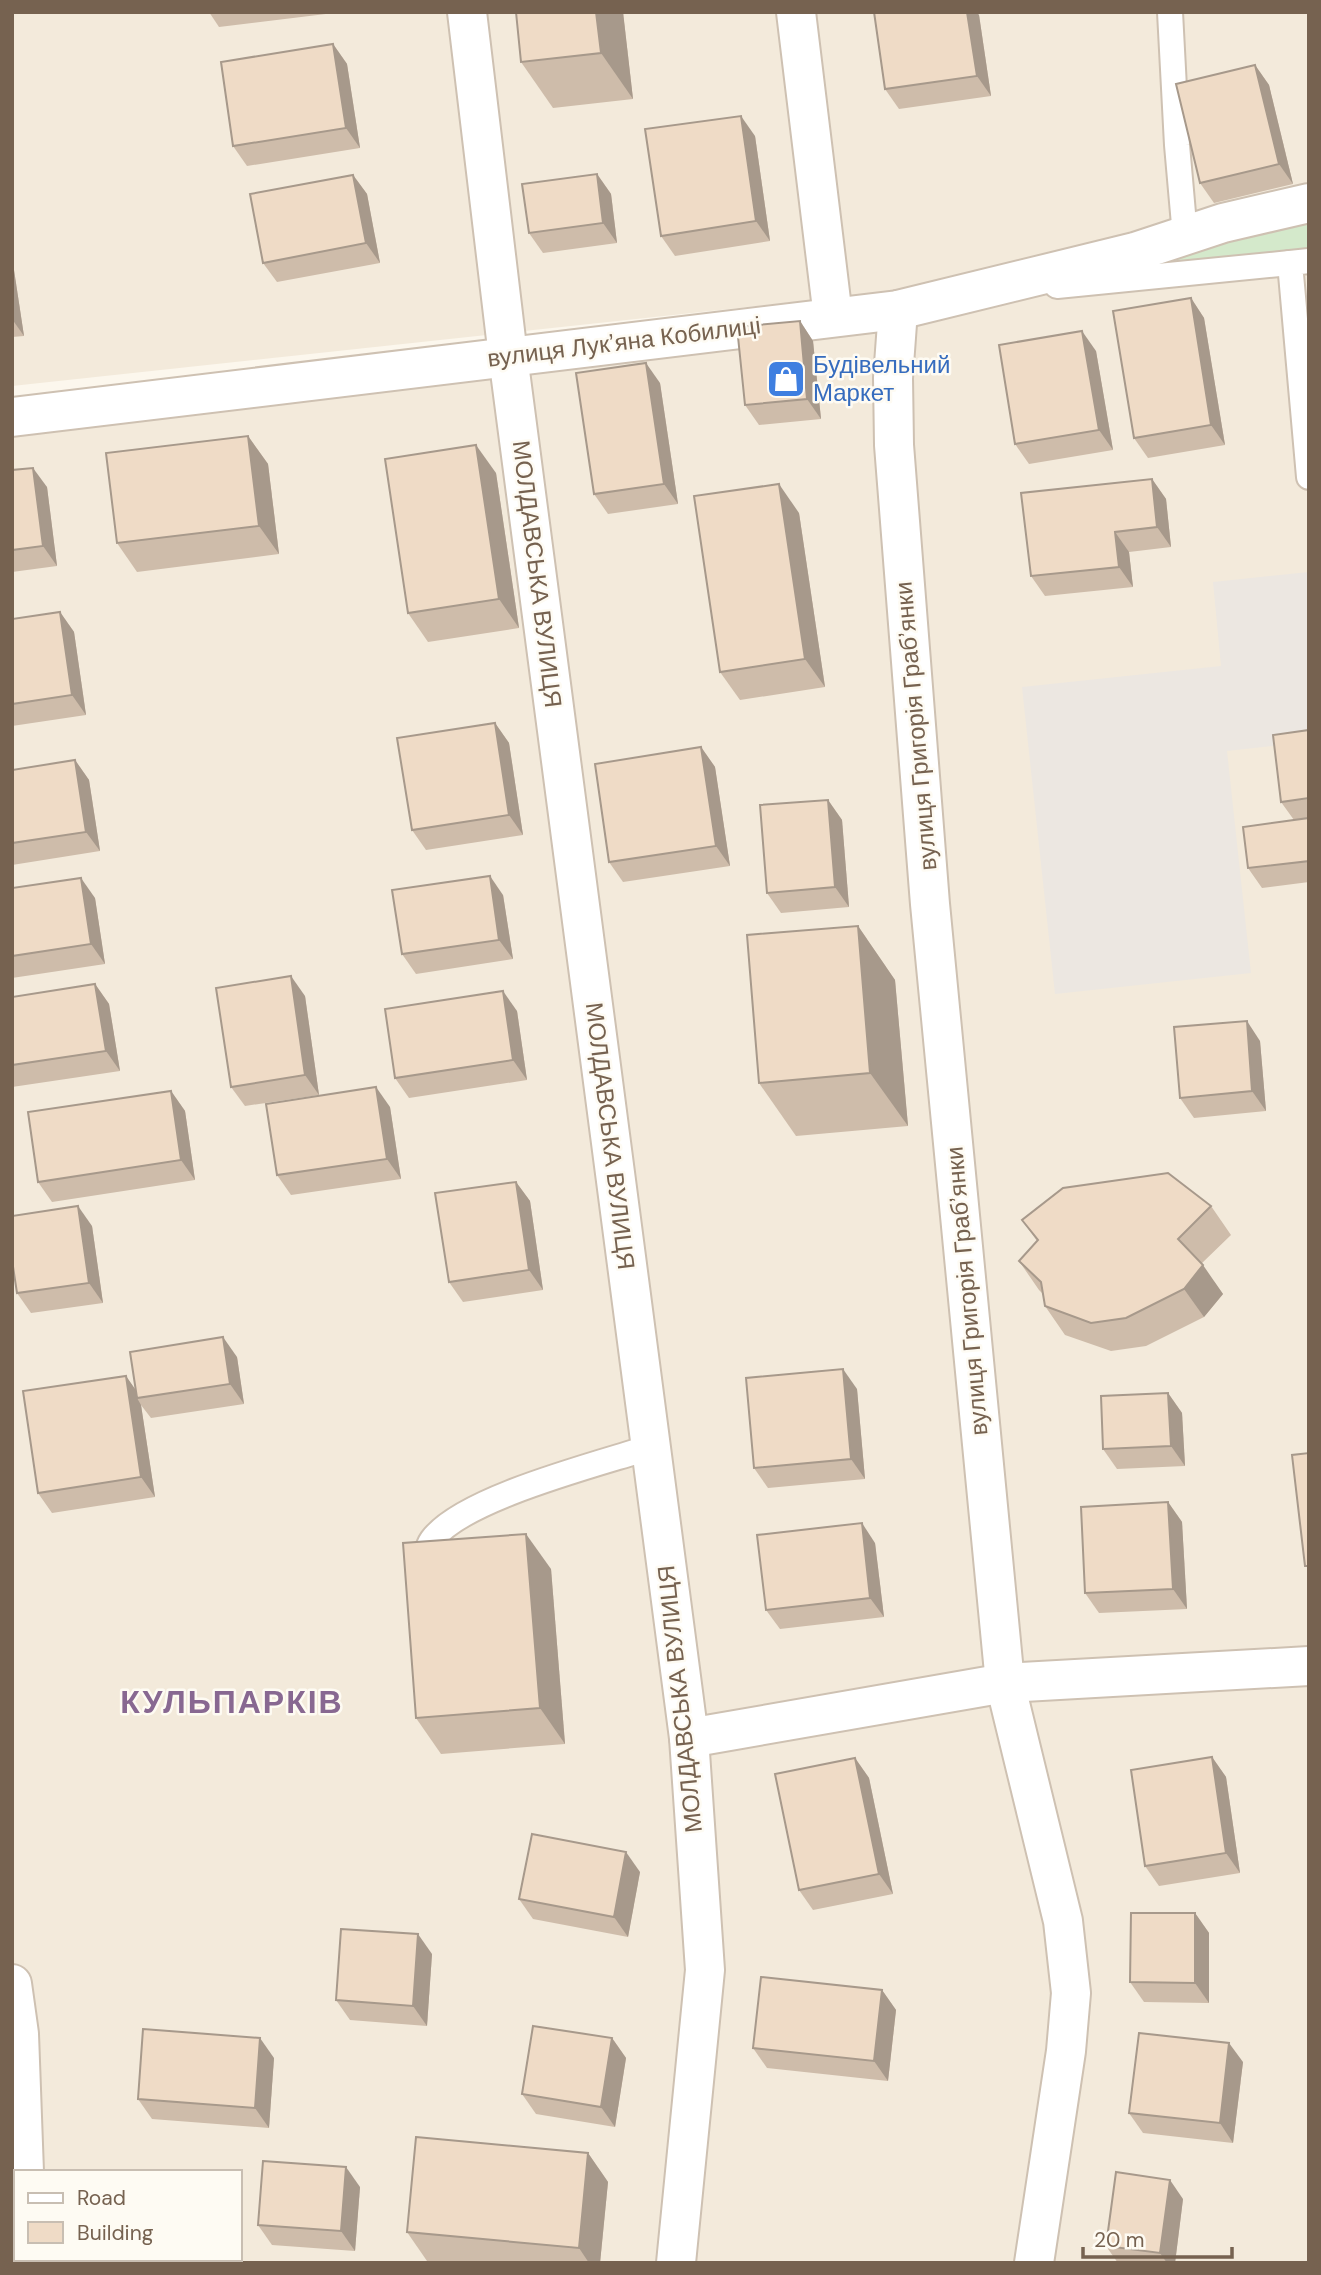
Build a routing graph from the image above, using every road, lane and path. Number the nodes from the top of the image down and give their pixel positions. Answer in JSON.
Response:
{"nodes":[{"id":1,"x":467,"y":12,"type":"edge"},
{"id":2,"x":796,"y":12,"type":"edge"},
{"id":3,"x":1170,"y":12,"type":"edge"},
{"id":4,"x":1309,"y":203,"type":"edge"},
{"id":5,"x":1185,"y":236,"type":"junction"},
{"id":6,"x":1299,"y":262,"type":"edge"},
{"id":7,"x":952,"y":297,"type":"junction"},
{"id":8,"x":898,"y":310,"type":"junction"},
{"id":9,"x":833,"y":317,"type":"junction"},
{"id":10,"x":508,"y":356,"type":"junction"},
{"id":11,"x":12,"y":417,"type":"edge"},
{"id":12,"x":1309,"y":477,"type":"edge"},
{"id":13,"x":651,"y":1447,"type":"junction"},
{"id":14,"x":425,"y":1592,"type":"edge"},
{"id":15,"x":1309,"y":1666,"type":"edge"},
{"id":16,"x":1005,"y":1683,"type":"junction"},
{"id":17,"x":689,"y":1738,"type":"junction"},
{"id":18,"x":12,"y":1984,"type":"edge"},
{"id":19,"x":24,"y":2170,"type":"edge"},
{"id":20,"x":676,"y":2263,"type":"edge"},
{"id":21,"x":1034,"y":2263,"type":"edge"}],
"edges":[{"from":1,"to":10,"type":"street","name":"МОЛДАВСЬКА ВУЛИЦЯ"},
{"from":2,"to":9,"type":"street"},
{"from":3,"to":5,"type":"lane"},
{"from":4,"to":5,"type":"street","name":"вулиця Лукʼяна Кобилиці"},
{"from":5,"to":7,"type":"street","name":"вулиця Лукʼяна Кобилиці"},
{"from":6,"to":7,"type":"lane"},
{"from":6,"to":12,"type":"lane"},
{"from":7,"to":8,"type":"street","name":"вулиця Лукʼяна Кобилиці"},
{"from":8,"to":9,"type":"street","name":"вулиця Лукʼяна Кобилиці"},
{"from":8,"to":16,"type":"street","name":"вулиця Григорія Грабʼянки"},
{"from":9,"to":10,"type":"street","name":"вулиця Лукʼяна Кобилиці"},
{"from":10,"to":11,"type":"street","name":"вулиця Лукʼяна Кобилиці"},
{"from":10,"to":13,"type":"street","name":"МОЛДАВСЬКА ВУЛИЦЯ"},
{"from":13,"to":14,"type":"lane"},
{"from":13,"to":17,"type":"street","name":"МОЛДАВСЬКА ВУЛИЦЯ"},
{"from":15,"to":16,"type":"street"},
{"from":16,"to":17,"type":"street"},
{"from":16,"to":21,"type":"street","name":"вулиця Григорія Грабʼянки"},
{"from":17,"to":20,"type":"street","name":"МОЛДАВСЬКА ВУЛИЦЯ"},
{"from":18,"to":19,"type":"street"}]}
